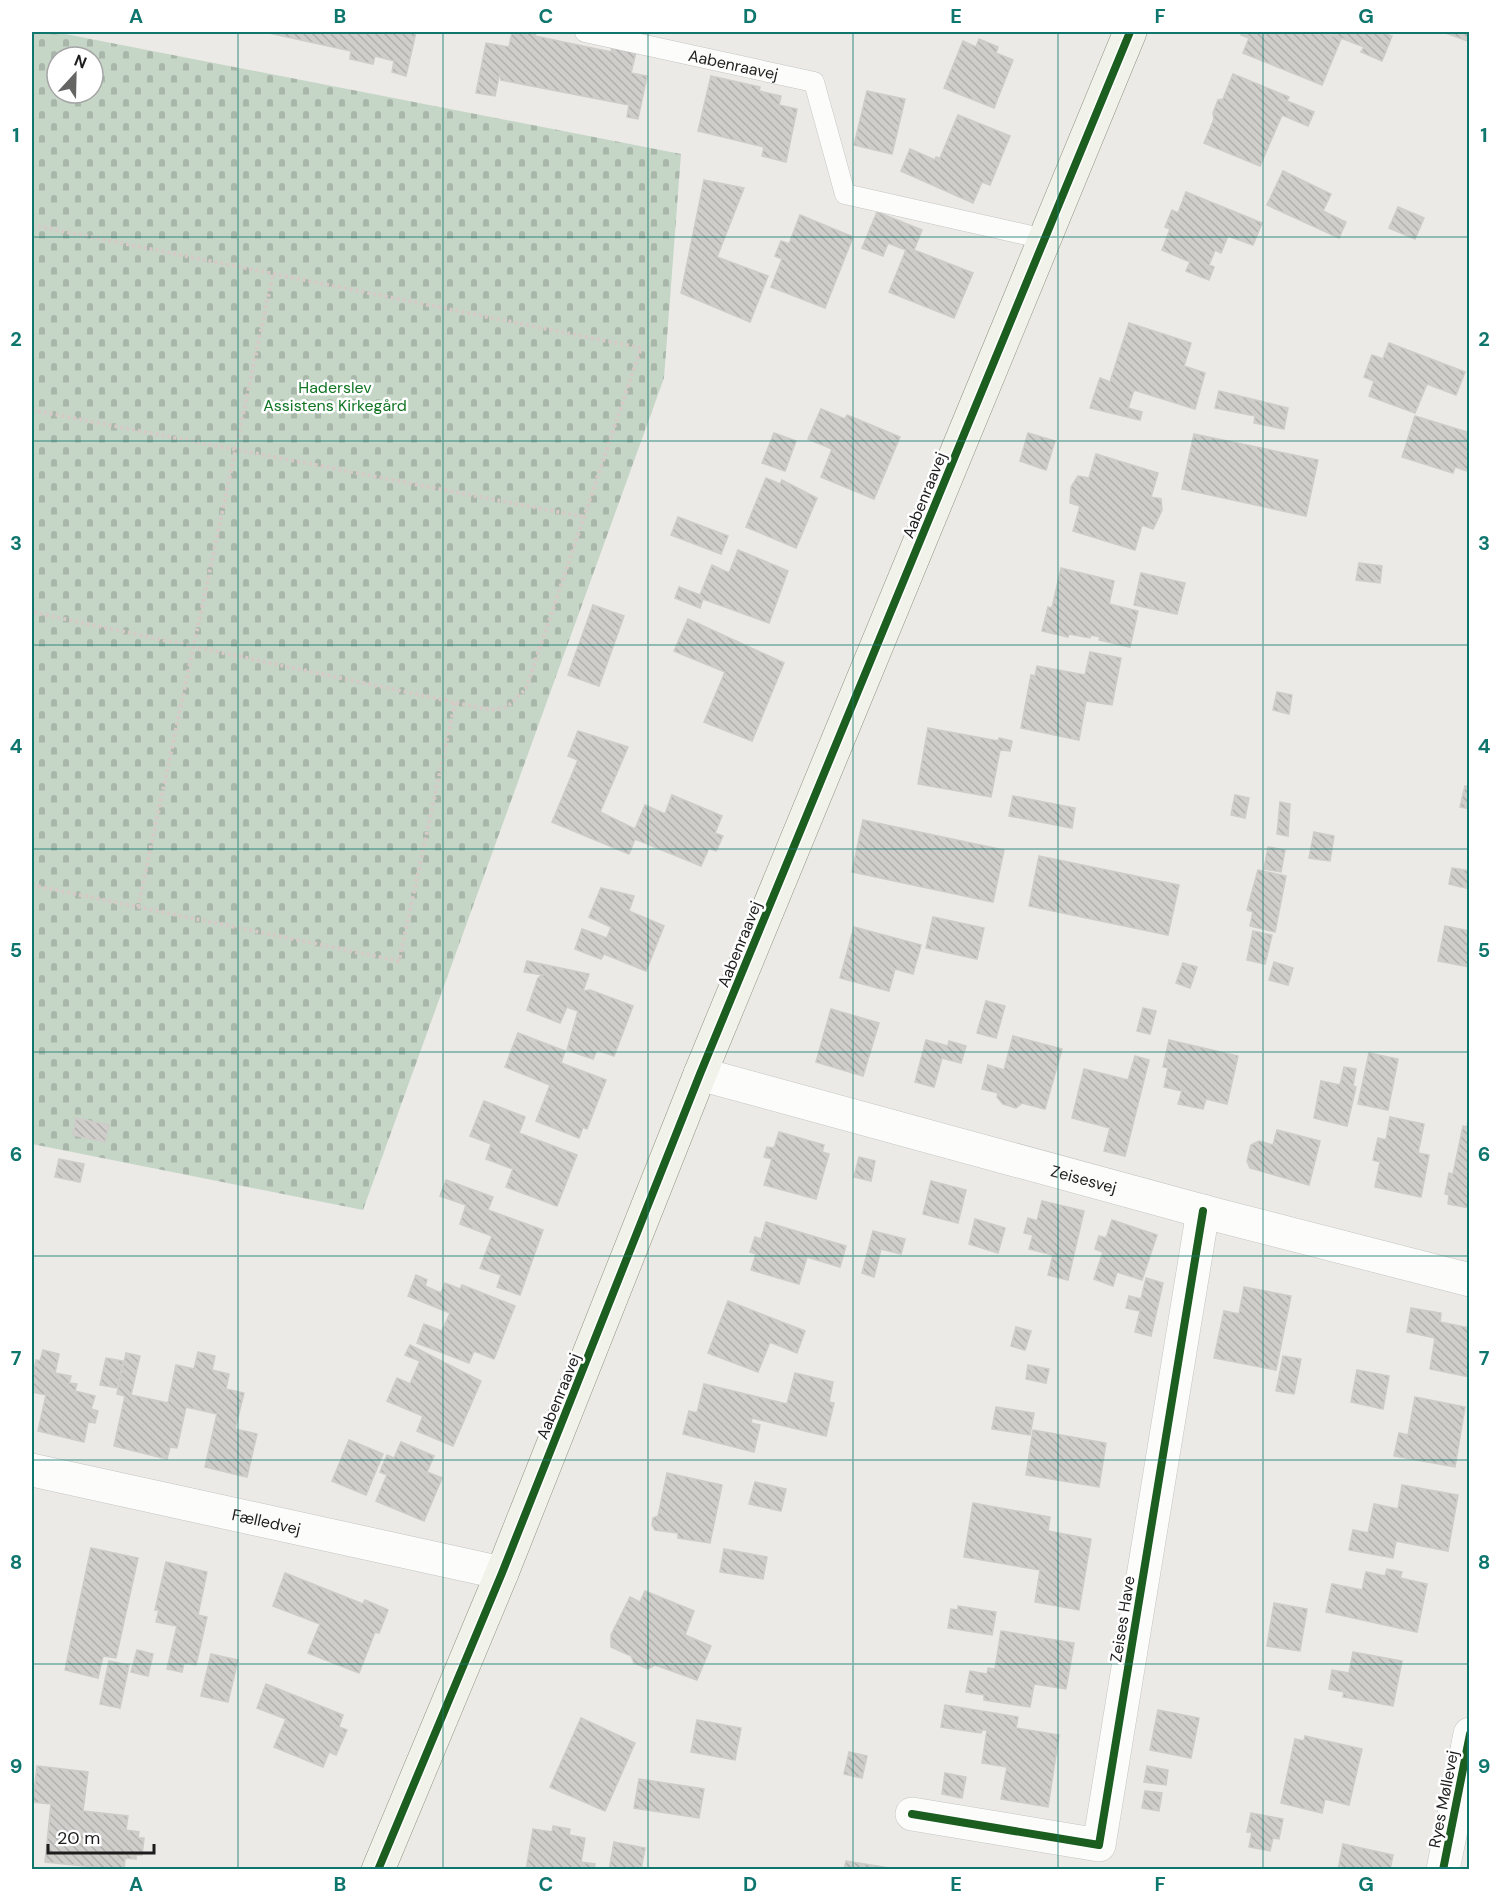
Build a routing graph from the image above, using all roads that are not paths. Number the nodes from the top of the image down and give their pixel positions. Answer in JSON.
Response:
{"nodes":[{"id":1,"x":585,"y":32,"type":"edge"},
{"id":2,"x":1131,"y":32,"type":"edge"},
{"id":3,"x":1045,"y":239,"type":"junction"},
{"id":4,"x":700,"y":1074,"type":"junction"},
{"id":5,"x":1203,"y":1211,"type":"junction"},
{"id":6,"x":1470,"y":1280,"type":"edge"},
{"id":7,"x":32,"y":1470,"type":"edge"},
{"id":8,"x":502,"y":1574,"type":"junction"},
{"id":9,"x":1470,"y":1734,"type":"edge"},
{"id":10,"x":912,"y":1814,"type":"dead end"},
{"id":11,"x":378,"y":1869,"type":"edge"},
{"id":12,"x":1443,"y":1869,"type":"edge"}],
"edges":[{"from":1,"to":3,"type":"lane","name":"Aabenraavej"},
{"from":2,"to":3,"type":"street","name":"Aabenraavej"},
{"from":3,"to":4,"type":"street","name":"Aabenraavej"},
{"from":4,"to":5,"type":"street","name":"Zeisesvej"},
{"from":4,"to":8,"type":"street","name":"Aabenraavej"},
{"from":5,"to":6,"type":"street","name":"Zeisesvej"},
{"from":5,"to":10,"type":"street","name":"Zeises Have"},
{"from":7,"to":8,"type":"street","name":"Fælledvej"},
{"from":8,"to":11,"type":"street","name":"Aabenraavej"},
{"from":9,"to":12,"type":"street","name":"Ryes Møllevej"}]}
